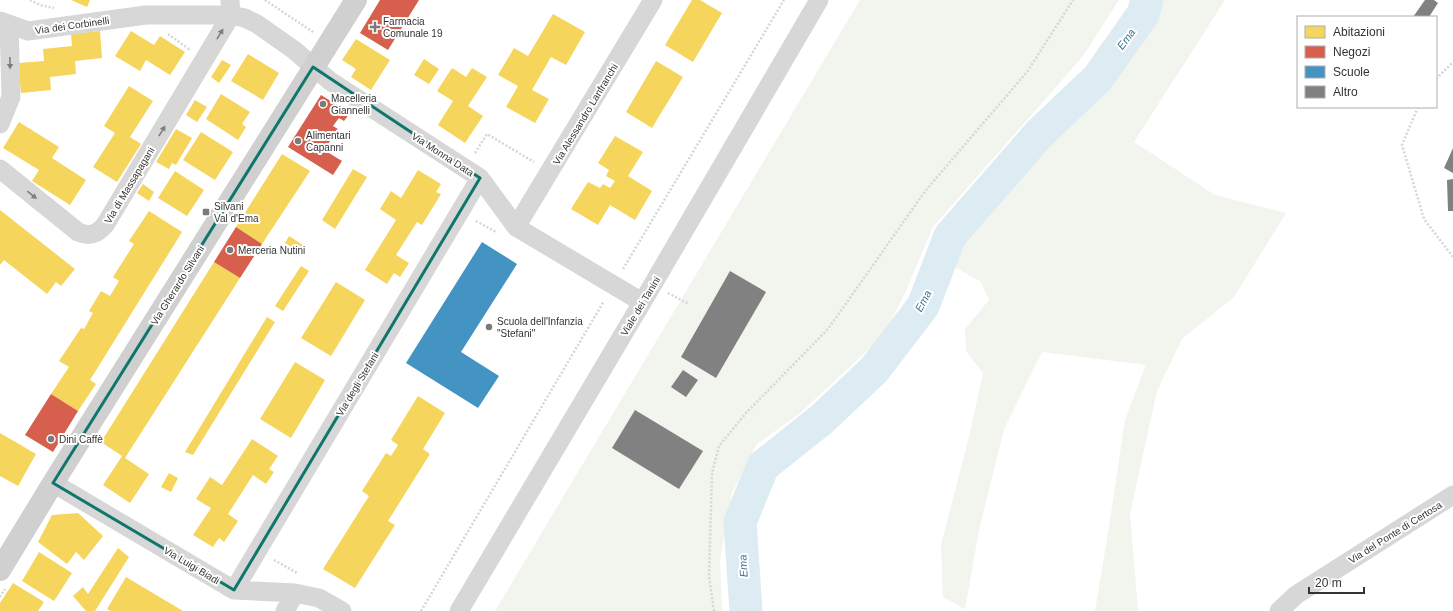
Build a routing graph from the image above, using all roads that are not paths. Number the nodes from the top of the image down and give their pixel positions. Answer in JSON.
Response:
{"nodes":[{"id":1,"x":356,"y":0,"type":"edge"},
{"id":2,"x":653,"y":0,"type":"edge"},
{"id":3,"x":819,"y":0,"type":"edge"},
{"id":4,"x":149,"y":8,"type":"edge"},
{"id":5,"x":231,"y":8,"type":"edge"},
{"id":6,"x":5,"y":23,"type":"edge"},
{"id":7,"x":313,"y":67,"type":"junction"},
{"id":8,"x":0,"y":124,"type":"edge"},
{"id":9,"x":1,"y":171,"type":"edge"},
{"id":10,"x":480,"y":178,"type":"junction"},
{"id":11,"x":516,"y":227,"type":"junction"},
{"id":12,"x":642,"y":302,"type":"junction"},
{"id":13,"x":53,"y":483,"type":"junction"},
{"id":14,"x":1453,"y":495,"type":"edge"},
{"id":15,"x":0,"y":570,"type":"edge"},
{"id":16,"x":234,"y":590,"type":"junction"},
{"id":17,"x":295,"y":593,"type":"junction"},
{"id":18,"x":285,"y":611,"type":"edge"},
{"id":19,"x":342,"y":611,"type":"edge"},
{"id":20,"x":459,"y":611,"type":"edge"},
{"id":21,"x":1279,"y":611,"type":"edge"}],
"edges":[{"from":1,"to":7,"type":"main road","name":"Via Gherardo Silvani"},
{"from":2,"to":11,"type":"street","name":"Via Alessandro Lanfranchi"},
{"from":3,"to":12,"type":"street","name":"Viale dei Tanini"},
{"from":4,"to":5,"type":"street","name":"Via dei Corbinelli"},
{"from":4,"to":6,"type":"street","name":"Via dei Corbinelli"},
{"from":5,"to":7,"type":"street","name":"Via Monna Data"},
{"from":9,"to":5,"type":"street","name":"Via di Massapagani","one_way":true},
{"from":6,"to":8,"type":"street","one_way":true},
{"from":7,"to":10,"type":"street","name":"Via Monna Data"},
{"from":7,"to":13,"type":"main road","name":"Via Gherardo Silvani"},
{"from":10,"to":11,"type":"street","name":"Via Monna Data"},
{"from":10,"to":16,"type":"street","name":"Via degli Stefani"},
{"from":11,"to":12,"type":"street","name":"Via Monna Data"},
{"from":12,"to":20,"type":"street","name":"Viale dei Tanini"},
{"from":13,"to":15,"type":"main road","name":"Via Gherardo Silvani"},
{"from":13,"to":16,"type":"street","name":"Via Luigi Biadi"},
{"from":14,"to":21,"type":"street","name":"Via del Ponte di Certosa"},
{"from":16,"to":17,"type":"street","name":"Via Luigi Biadi"},
{"from":17,"to":18,"type":"street"},
{"from":17,"to":19,"type":"street","name":"Via Luigi Biadi"}]}
